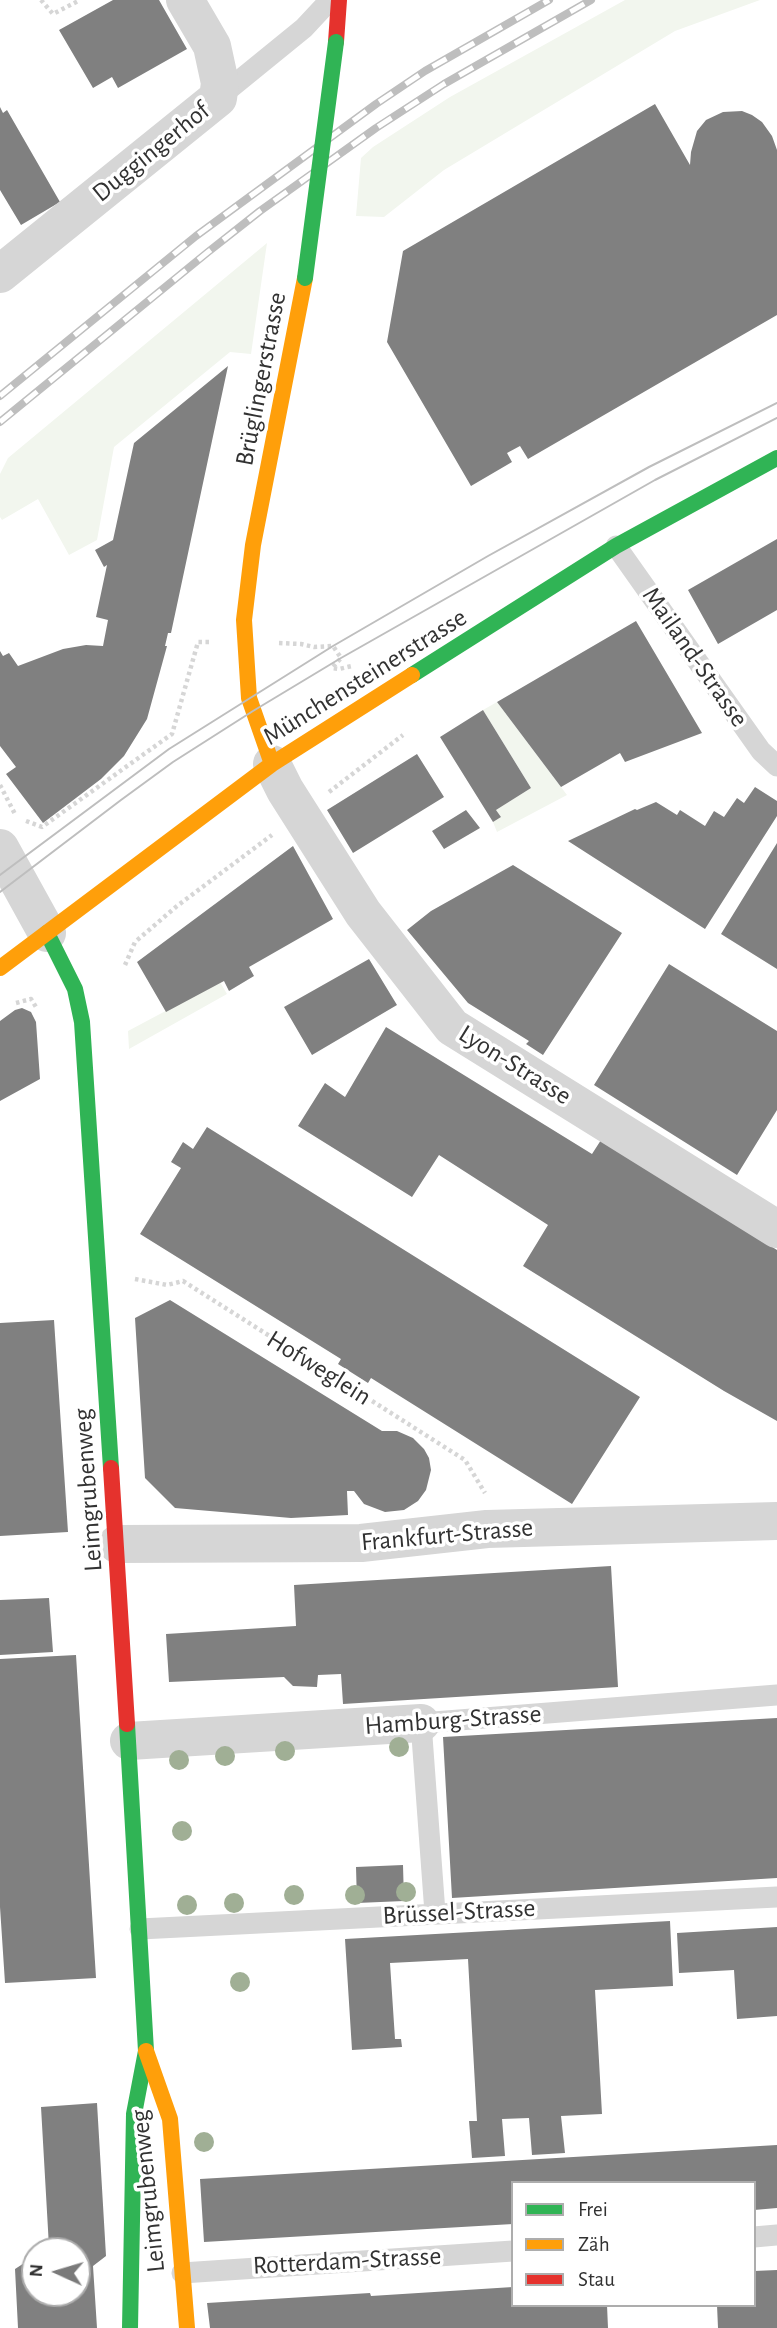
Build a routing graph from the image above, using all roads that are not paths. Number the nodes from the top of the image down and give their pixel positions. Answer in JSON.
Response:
{"nodes":[{"id":1,"x":185,"y":0,"type":"edge"},
{"id":2,"x":330,"y":0,"type":"edge"},
{"id":3,"x":339,"y":0,"type":"edge"},
{"id":4,"x":218,"y":98,"type":"junction"},
{"id":5,"x":0,"y":272,"type":"edge"},
{"id":6,"x":777,"y":458,"type":"edge"},
{"id":7,"x":616,"y":546,"type":"junction"},
{"id":8,"x":272,"y":764,"type":"junction"},
{"id":9,"x":777,"y":766,"type":"edge"},
{"id":10,"x":0,"y":848,"type":"edge"},
{"id":11,"x":47,"y":933,"type":"junction"},
{"id":12,"x":0,"y":968,"type":"edge"},
{"id":13,"x":777,"y":1229,"type":"edge"},
{"id":14,"x":777,"y":1521,"type":"edge"},
{"id":15,"x":117,"y":1544,"type":"junction"},
{"id":16,"x":777,"y":1695,"type":"edge"},
{"id":17,"x":421,"y":1723,"type":"junction"},
{"id":18,"x":129,"y":1741,"type":"junction"},
{"id":19,"x":777,"y":1897,"type":"edge"},
{"id":20,"x":435,"y":1913,"type":"junction"},
{"id":21,"x":140,"y":1929,"type":"junction"},
{"id":22,"x":146,"y":2051,"type":"junction"},
{"id":23,"x":777,"y":2235,"type":"edge"},
{"id":24,"x":756,"y":2236,"type":"edge"},
{"id":25,"x":511,"y":2251,"type":"edge"},
{"id":26,"x":176,"y":2273,"type":"junction"},
{"id":27,"x":130,"y":2328,"type":"edge"},
{"id":28,"x":187,"y":2328,"type":"edge"}],
"edges":[{"from":1,"to":4,"type":"street","name":"Duggingerhof"},
{"from":2,"to":4,"type":"lane"},
{"from":3,"to":8,"type":"main road","name":"Brüglingerstrasse","bridge":true},
{"from":4,"to":5,"type":"street","name":"Duggingerhof"},
{"from":6,"to":7,"type":"main road","name":"Münchensteinerstrasse"},
{"from":7,"to":8,"type":"main road","name":"Münchensteinerstrasse"},
{"from":7,"to":9,"type":"lane","name":"Mailand-Strasse"},
{"from":8,"to":11,"type":"main road","name":"Münchensteinerstrasse"},
{"from":8,"to":13,"type":"street","name":"Lyon-Strasse"},
{"from":10,"to":11,"type":"street"},
{"from":11,"to":12,"type":"main road","name":"Münchensteinerstrasse"},
{"from":11,"to":15,"type":"main road","name":"Leimgrubenweg"},
{"from":14,"to":15,"type":"street","name":"Frankfurt-Strasse"},
{"from":15,"to":18,"type":"main road","name":"Leimgrubenweg"},
{"from":16,"to":17,"type":"lane","name":"Hamburg-Strasse"},
{"from":17,"to":18,"type":"street","name":"Hamburg-Strasse"},
{"from":17,"to":20,"type":"lane"},
{"from":18,"to":21,"type":"main road","name":"Leimgrubenweg"},
{"from":19,"to":20,"type":"lane","name":"Brüssel-Strasse"},
{"from":20,"to":21,"type":"lane","name":"Brüssel-Strasse"},
{"from":21,"to":22,"type":"main road","name":"Leimgrubenweg"},
{"from":22,"to":26,"type":"main road","name":"Leimgrubenweg"},
{"from":22,"to":27,"type":"main road","name":"Leimgrubenweg"},
{"from":23,"to":24,"type":"lane"},
{"from":25,"to":26,"type":"lane","name":"Rotterdam-Strasse"},
{"from":26,"to":28,"type":"main road","name":"Leimgrubenweg"}]}
